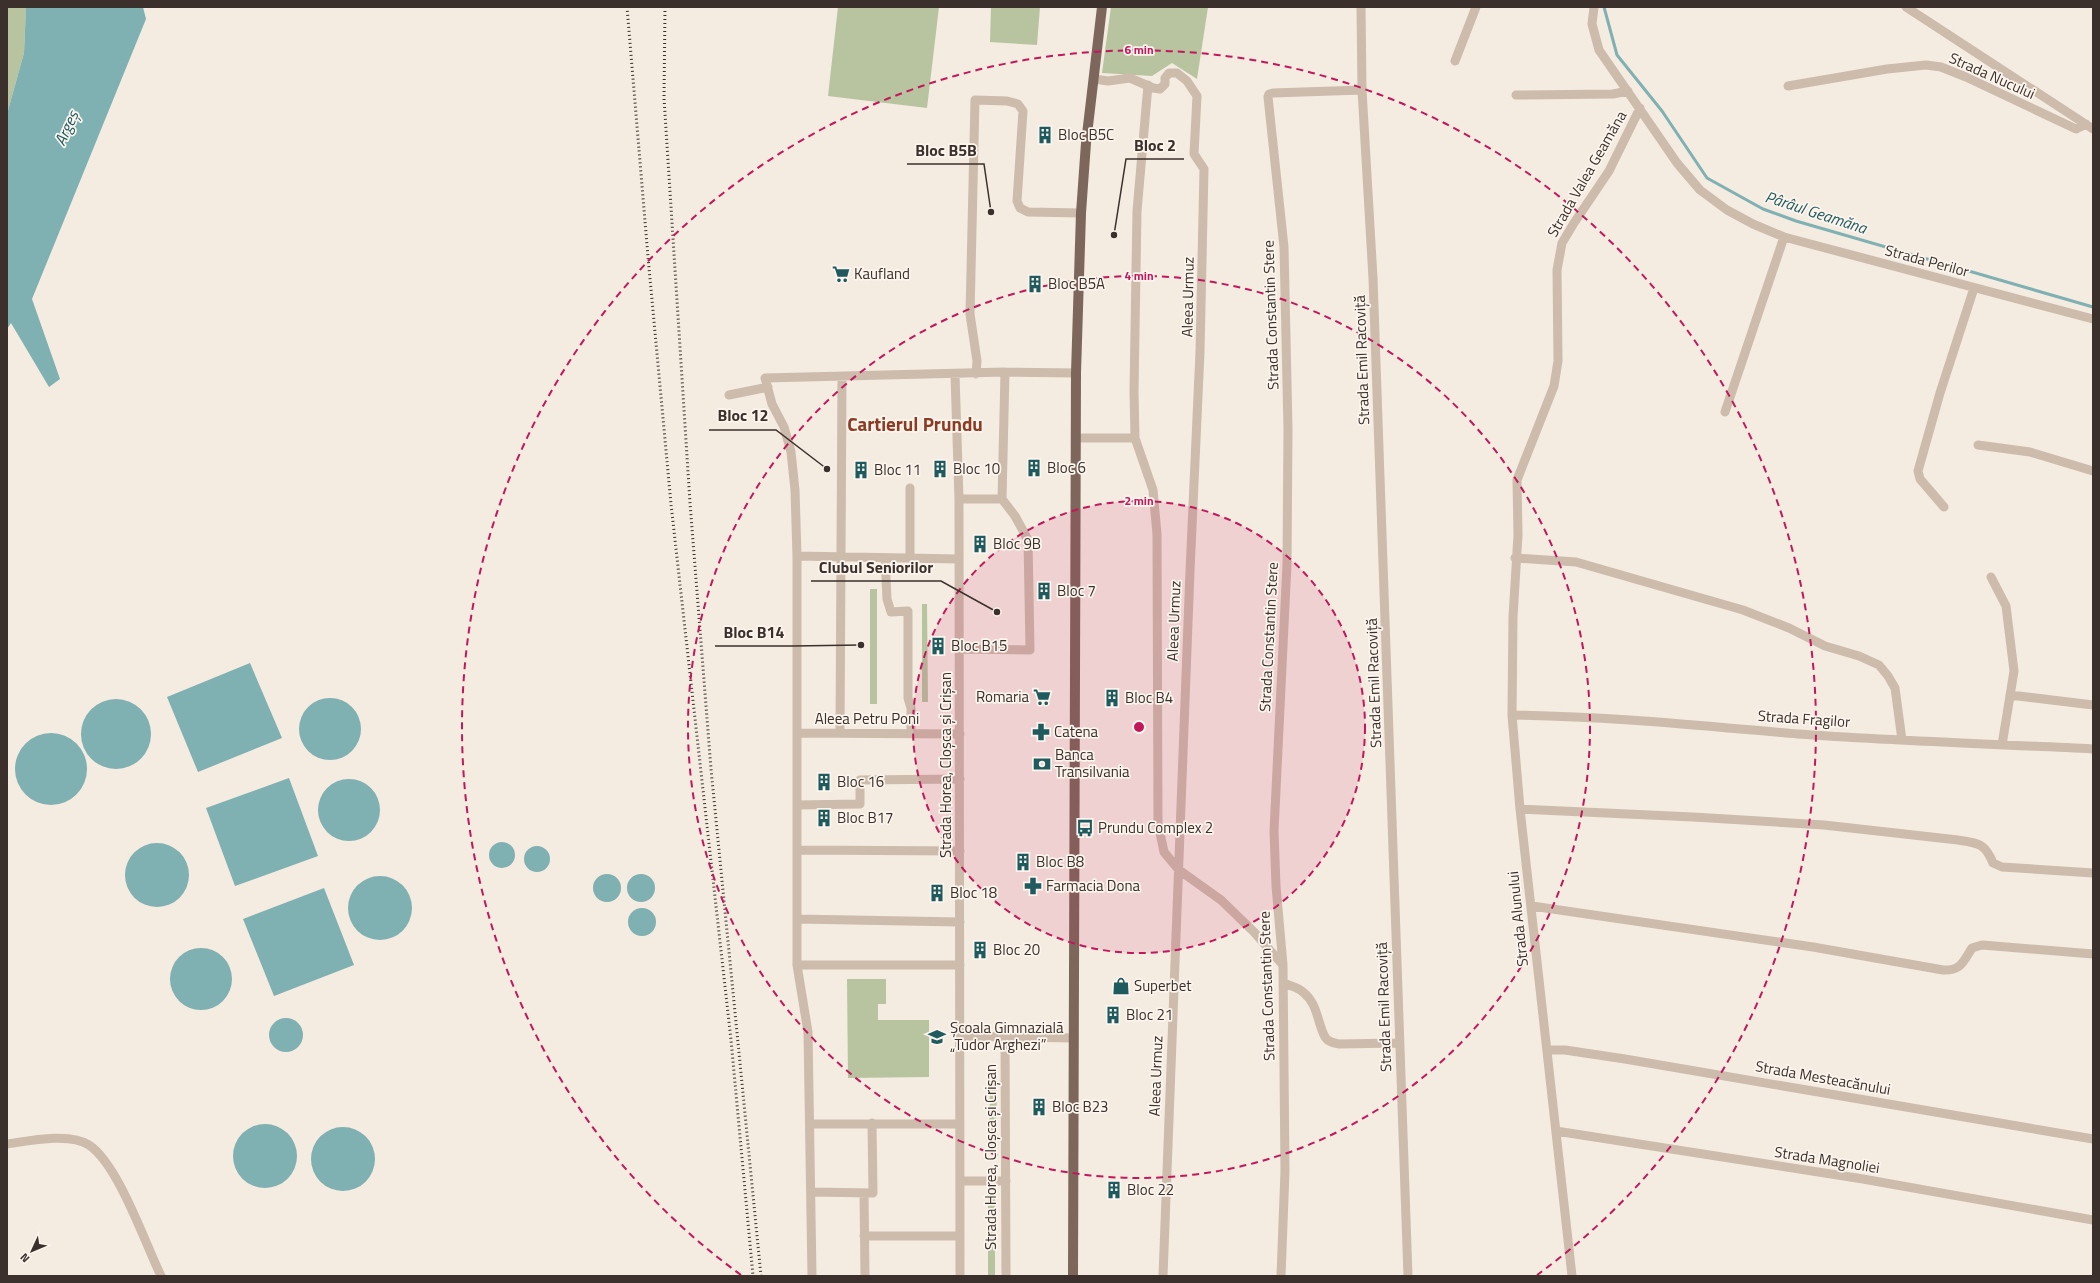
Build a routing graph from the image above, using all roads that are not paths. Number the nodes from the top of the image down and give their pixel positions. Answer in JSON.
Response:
{"nodes":[{"id":1,"x":1102,"y":7,"type":"edge"},
{"id":2,"x":1361,"y":7,"type":"edge"},
{"id":3,"x":1476,"y":7,"type":"edge"},
{"id":4,"x":1594,"y":7,"type":"edge"},
{"id":5,"x":1906,"y":7,"type":"edge"},
{"id":6,"x":1455,"y":61,"type":"dead end"},
{"id":7,"x":1094,"y":79,"type":"junction"},
{"id":8,"x":1148,"y":85,"type":"junction"},
{"id":9,"x":1788,"y":86,"type":"dead end"},
{"id":10,"x":1362,"y":90,"type":"junction"},
{"id":11,"x":1628,"y":91,"type":"junction"},
{"id":12,"x":1516,"y":95,"type":"dead end"},
{"id":13,"x":1640,"y":108,"type":"junction"},
{"id":14,"x":2089,"y":127,"type":"edge"},
{"id":15,"x":1081,"y":213,"type":"junction"},
{"id":16,"x":1784,"y":237,"type":"junction"},
{"id":17,"x":1974,"y":288,"type":"junction"},
{"id":18,"x":2093,"y":320,"type":"edge"},
{"id":19,"x":1005,"y":372,"type":"junction"},
{"id":20,"x":1076,"y":373,"type":"junction"},
{"id":21,"x":976,"y":374,"type":"junction"},
{"id":22,"x":954,"y":375,"type":"junction"},
{"id":23,"x":842,"y":377,"type":"junction"},
{"id":24,"x":768,"y":387,"type":"junction"},
{"id":25,"x":729,"y":394,"type":"dead end"},
{"id":26,"x":1725,"y":412,"type":"dead end"},
{"id":27,"x":1076,"y":438,"type":"junction"},
{"id":28,"x":1135,"y":438,"type":"junction"},
{"id":29,"x":1978,"y":444,"type":"dead end"},
{"id":30,"x":2093,"y":471,"type":"edge"},
{"id":31,"x":910,"y":488,"type":"dead end"},
{"id":32,"x":959,"y":499,"type":"junction"},
{"id":33,"x":1002,"y":499,"type":"junction"},
{"id":34,"x":1944,"y":507,"type":"dead end"},
{"id":35,"x":797,"y":556,"type":"junction"},
{"id":36,"x":840,"y":557,"type":"junction"},
{"id":37,"x":885,"y":558,"type":"junction"},
{"id":38,"x":910,"y":558,"type":"junction"},
{"id":39,"x":1515,"y":558,"type":"junction"},
{"id":40,"x":959,"y":559,"type":"junction"},
{"id":41,"x":1991,"y":578,"type":"dead end"},
{"id":42,"x":960,"y":649,"type":"junction"},
{"id":43,"x":2010,"y":695,"type":"junction"},
{"id":44,"x":2093,"y":704,"type":"edge"},
{"id":45,"x":1512,"y":715,"type":"junction"},
{"id":46,"x":797,"y":733,"type":"junction"},
{"id":47,"x":840,"y":733,"type":"junction"},
{"id":48,"x":911,"y":734,"type":"junction"},
{"id":49,"x":960,"y":734,"type":"junction"},
{"id":50,"x":1902,"y":740,"type":"junction"},
{"id":51,"x":2002,"y":745,"type":"junction"},
{"id":52,"x":2093,"y":749,"type":"edge"},
{"id":53,"x":960,"y":779,"type":"junction"},
{"id":54,"x":797,"y":805,"type":"junction"},
{"id":55,"x":1520,"y":809,"type":"junction"},
{"id":56,"x":797,"y":850,"type":"junction"},
{"id":57,"x":960,"y":851,"type":"junction"},
{"id":58,"x":1179,"y":870,"type":"junction"},
{"id":59,"x":2093,"y":873,"type":"edge"},
{"id":60,"x":1532,"y":906,"type":"junction"},
{"id":61,"x":797,"y":919,"type":"junction"},
{"id":62,"x":960,"y":922,"type":"junction"},
{"id":63,"x":2093,"y":954,"type":"edge"},
{"id":64,"x":798,"y":965,"type":"junction"},
{"id":65,"x":960,"y":965,"type":"junction"},
{"id":66,"x":1283,"y":965,"type":"junction"},
{"id":67,"x":1284,"y":983,"type":"junction"},
{"id":68,"x":960,"y":1036,"type":"junction"},
{"id":69,"x":1005,"y":1037,"type":"junction"},
{"id":70,"x":1074,"y":1038,"type":"junction"},
{"id":71,"x":1399,"y":1043,"type":"junction"},
{"id":72,"x":1547,"y":1050,"type":"junction"},
{"id":73,"x":872,"y":1123,"type":"junction"},
{"id":74,"x":810,"y":1124,"type":"junction"},
{"id":75,"x":960,"y":1124,"type":"junction"},
{"id":76,"x":1556,"y":1131,"type":"junction"},
{"id":77,"x":2093,"y":1139,"type":"edge"},
{"id":78,"x":7,"y":1144,"type":"edge"},
{"id":79,"x":960,"y":1181,"type":"junction"},
{"id":80,"x":1006,"y":1181,"type":"junction"},
{"id":81,"x":811,"y":1192,"type":"junction"},
{"id":82,"x":864,"y":1192,"type":"junction"},
{"id":83,"x":2093,"y":1220,"type":"edge"},
{"id":84,"x":864,"y":1236,"type":"junction"},
{"id":85,"x":960,"y":1236,"type":"junction"},
{"id":86,"x":160,"y":1276,"type":"edge"},
{"id":87,"x":812,"y":1276,"type":"edge"},
{"id":88,"x":865,"y":1276,"type":"edge"},
{"id":89,"x":960,"y":1276,"type":"edge"},
{"id":90,"x":1006,"y":1276,"type":"edge"},
{"id":91,"x":1073,"y":1276,"type":"edge"},
{"id":92,"x":1163,"y":1276,"type":"edge"},
{"id":93,"x":1281,"y":1276,"type":"edge"},
{"id":94,"x":1408,"y":1276,"type":"edge"},
{"id":95,"x":1572,"y":1276,"type":"edge"}],
"edges":[{"from":1,"to":7,"type":"main road"},
{"from":2,"to":10,"type":"street","name":"Strada Emil Racoviță"},
{"from":3,"to":6,"type":"street"},
{"from":4,"to":11,"type":"street","name":"Strada Perilor"},
{"from":5,"to":14,"type":"street"},
{"from":7,"to":8,"type":"street","name":"Aleea Urmuz"},
{"from":7,"to":15,"type":"main road"},
{"from":8,"to":28,"type":"street"},
{"from":8,"to":58,"type":"street","name":"Aleea Urmuz"},
{"from":9,"to":14,"type":"street","name":"Strada Nucului"},
{"from":10,"to":66,"type":"street","name":"Strada Constantin Stere"},
{"from":10,"to":71,"type":"street","name":"Strada Emil Racoviță"},
{"from":11,"to":12,"type":"street"},
{"from":11,"to":13,"type":"street","name":"Strada Perilor"},
{"from":13,"to":16,"type":"street","name":"Strada Perilor"},
{"from":13,"to":39,"type":"street","name":"Strada Valea Geamăna"},
{"from":15,"to":20,"type":"main road"},
{"from":15,"to":21,"type":"street"},
{"from":16,"to":17,"type":"street","name":"Strada Perilor"},
{"from":16,"to":26,"type":"street"},
{"from":17,"to":18,"type":"street","name":"Strada Perilor"},
{"from":17,"to":34,"type":"street"},
{"from":19,"to":20,"type":"street"},
{"from":19,"to":21,"type":"street"},
{"from":19,"to":33,"type":"street"},
{"from":20,"to":27,"type":"main road"},
{"from":21,"to":22,"type":"street"},
{"from":22,"to":23,"type":"street"},
{"from":22,"to":32,"type":"street","name":"Strada Horea, Cloșca și Crișan"},
{"from":23,"to":24,"type":"street"},
{"from":23,"to":36,"type":"street"},
{"from":24,"to":25,"type":"street"},
{"from":24,"to":35,"type":"street"},
{"from":27,"to":28,"type":"street"},
{"from":27,"to":70,"type":"main road"},
{"from":28,"to":58,"type":"street"},
{"from":29,"to":30,"type":"street"},
{"from":31,"to":38,"type":"street"},
{"from":32,"to":33,"type":"street"},
{"from":32,"to":40,"type":"street","name":"Strada Horea, Cloșca și Crișan"},
{"from":33,"to":42,"type":"street"},
{"from":35,"to":36,"type":"street"},
{"from":35,"to":46,"type":"street"},
{"from":36,"to":37,"type":"street"},
{"from":36,"to":47,"type":"street"},
{"from":37,"to":38,"type":"street"},
{"from":37,"to":48,"type":"street"},
{"from":38,"to":40,"type":"street"},
{"from":39,"to":45,"type":"street","name":"Strada Alunului"},
{"from":39,"to":50,"type":"street"},
{"from":40,"to":42,"type":"street","name":"Strada Horea, Cloșca și Crișan"},
{"from":41,"to":43,"type":"street"},
{"from":42,"to":49,"type":"street","name":"Strada Horea, Cloșca și Crișan"},
{"from":43,"to":44,"type":"street"},
{"from":43,"to":51,"type":"street"},
{"from":45,"to":50,"type":"street","name":"Strada Fragilor"},
{"from":45,"to":55,"type":"street","name":"Strada Alunului"},
{"from":46,"to":47,"type":"street","name":"Aleea Petru Poni"},
{"from":46,"to":54,"type":"street"},
{"from":47,"to":48,"type":"street","name":"Aleea Petru Poni"},
{"from":48,"to":49,"type":"street","name":"Aleea Petru Poni"},
{"from":49,"to":53,"type":"street","name":"Strada Horea, Cloșca și Crișan"},
{"from":50,"to":51,"type":"street","name":"Strada Fragilor"},
{"from":51,"to":52,"type":"street","name":"Strada Fragilor"},
{"from":53,"to":54,"type":"street"},
{"from":53,"to":57,"type":"street","name":"Strada Horea, Cloșca și Crișan"},
{"from":54,"to":56,"type":"street"},
{"from":55,"to":59,"type":"street"},
{"from":55,"to":60,"type":"street","name":"Strada Alunului"},
{"from":56,"to":57,"type":"street"},
{"from":56,"to":61,"type":"street"},
{"from":57,"to":62,"type":"street","name":"Strada Horea, Cloșca și Crișan"},
{"from":58,"to":66,"type":"street"},
{"from":58,"to":92,"type":"street","name":"Aleea Urmuz"},
{"from":60,"to":63,"type":"street"},
{"from":60,"to":72,"type":"street","name":"Strada Alunului"},
{"from":61,"to":62,"type":"street"},
{"from":61,"to":64,"type":"street"},
{"from":62,"to":65,"type":"street","name":"Strada Horea, Cloșca și Crișan"},
{"from":64,"to":65,"type":"street"},
{"from":64,"to":74,"type":"street"},
{"from":65,"to":68,"type":"street","name":"Strada Horea, Cloșca și Crișan"},
{"from":66,"to":67,"type":"street","name":"Strada Constantin Stere"},
{"from":67,"to":71,"type":"street"},
{"from":67,"to":93,"type":"street","name":"Strada Constantin Stere"},
{"from":68,"to":69,"type":"street"},
{"from":68,"to":75,"type":"street","name":"Strada Horea, Cloșca și Crișan"},
{"from":69,"to":70,"type":"street"},
{"from":69,"to":80,"type":"street","name":"Strada Horea, Cloșca și Crișan"},
{"from":70,"to":91,"type":"main road"},
{"from":71,"to":94,"type":"street","name":"Strada Emil Racoviță"},
{"from":72,"to":76,"type":"street","name":"Strada Alunului"},
{"from":72,"to":77,"type":"street","name":"Strada Mesteacănului"},
{"from":73,"to":74,"type":"street"},
{"from":73,"to":75,"type":"street"},
{"from":73,"to":82,"type":"street"},
{"from":74,"to":81,"type":"street"},
{"from":75,"to":79,"type":"street","name":"Strada Horea, Cloșca și Crișan"},
{"from":76,"to":83,"type":"street","name":"Strada Magnoliei"},
{"from":76,"to":95,"type":"street","name":"Strada Alunului"},
{"from":78,"to":86,"type":"street"},
{"from":79,"to":80,"type":"street"},
{"from":79,"to":85,"type":"street","name":"Strada Horea, Cloșca și Crișan"},
{"from":80,"to":90,"type":"street","name":"Strada Horea, Cloșca și Crișan"},
{"from":81,"to":82,"type":"street"},
{"from":81,"to":87,"type":"street"},
{"from":82,"to":84,"type":"street"},
{"from":84,"to":85,"type":"street","name":"Strada Horea, Cloșca și Crișan"},
{"from":84,"to":88,"type":"street"},
{"from":85,"to":89,"type":"street","name":"Strada Horea, Cloșca și Crișan"}]}
